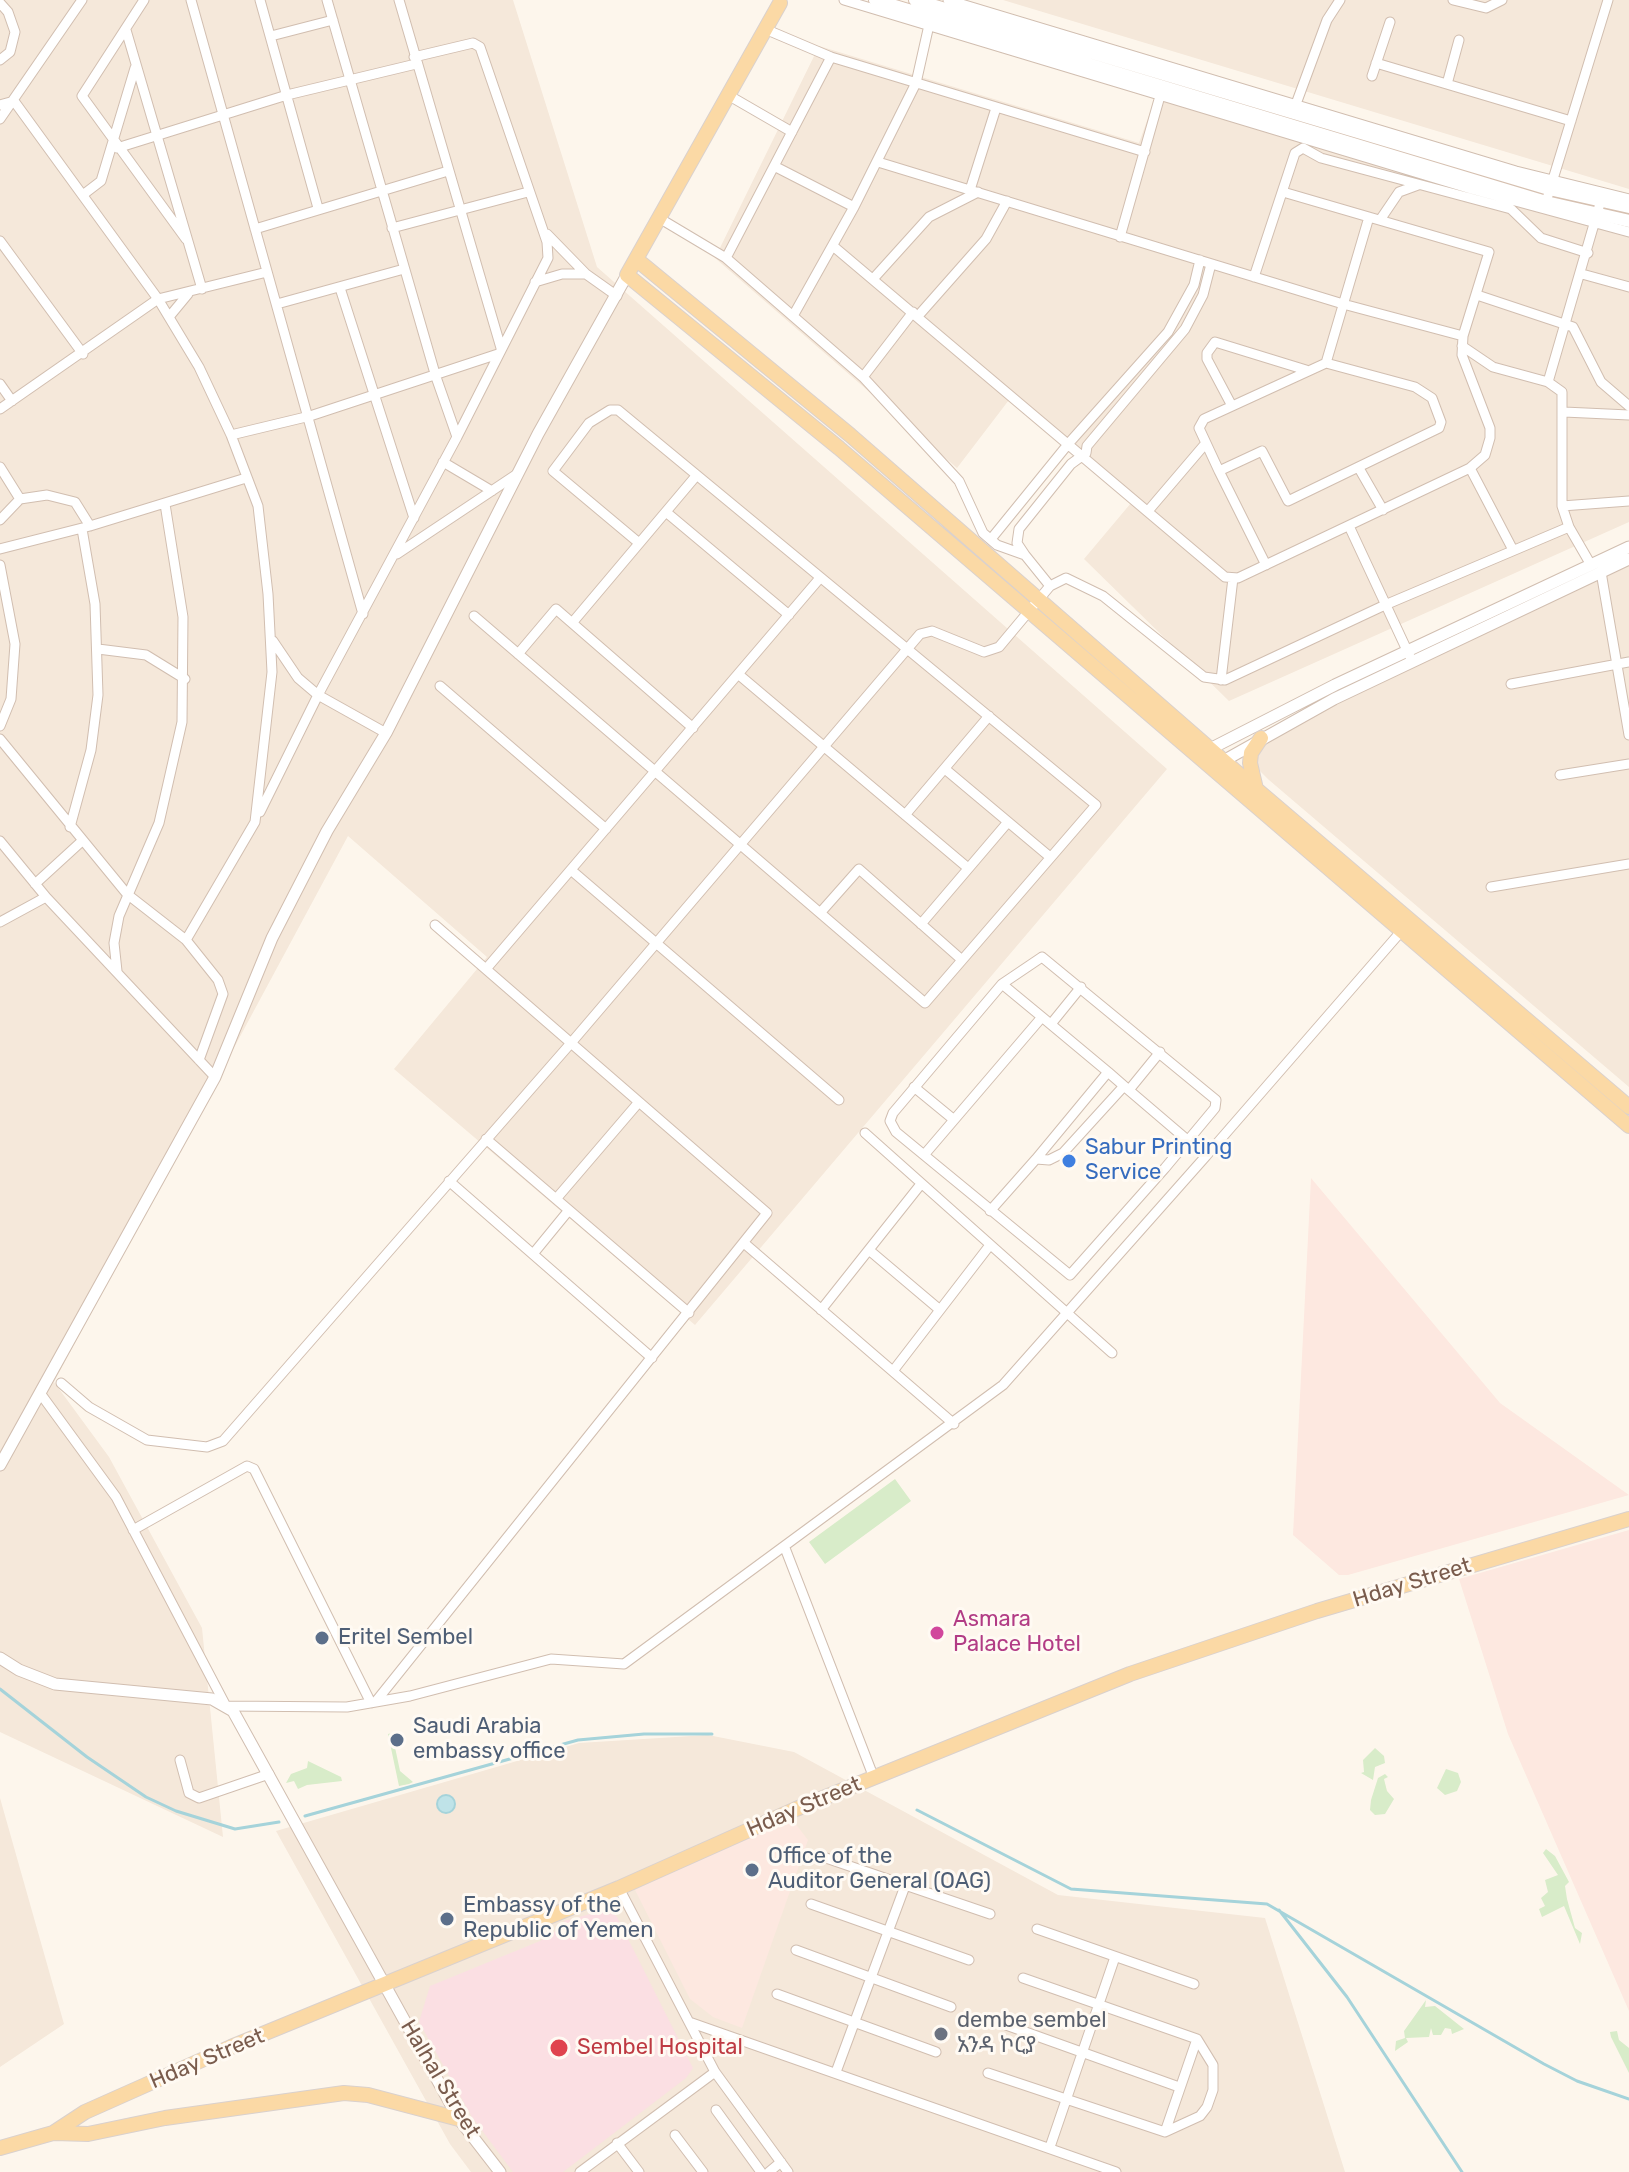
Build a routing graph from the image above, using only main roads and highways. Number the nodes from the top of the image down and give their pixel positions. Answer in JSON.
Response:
{"nodes":[{"id":1,"x":875,"y":0,"type":"edge"},
{"id":2,"x":915,"y":0,"type":"edge"},
{"id":3,"x":781,"y":1,"type":"edge"},
{"id":4,"x":1629,"y":207,"type":"edge"},
{"id":5,"x":1598,"y":212,"type":"junction"},
{"id":6,"x":1629,"y":221,"type":"edge"},
{"id":7,"x":636,"y":259,"type":"junction"},
{"id":8,"x":1261,"y":738,"type":"road end"},
{"id":9,"x":1256,"y":789,"type":"junction"},
{"id":10,"x":1405,"y":927,"type":"junction"},
{"id":11,"x":1629,"y":1107,"type":"edge"},
{"id":12,"x":1629,"y":1126,"type":"edge"},
{"id":13,"x":1629,"y":1519,"type":"edge"},
{"id":14,"x":459,"y":2119,"type":"road end"},
{"id":15,"x":53,"y":2133,"type":"junction"},
{"id":16,"x":0,"y":2148,"type":"edge"}],
"edges":[{"from":1,"to":5,"type":"main road"},
{"from":2,"to":5,"type":"main road"},
{"from":3,"to":7,"type":"main road"},
{"from":4,"to":5,"type":"main road"},
{"from":5,"to":6,"type":"main road"},
{"from":7,"to":9,"type":"main road"},
{"from":7,"to":10,"type":"main road"},
{"from":8,"to":9,"type":"main road"},
{"from":9,"to":10,"type":"main road"},
{"from":10,"to":11,"type":"main road"},
{"from":10,"to":12,"type":"main road"},
{"from":13,"to":15,"type":"main road","name":"Hday Street"},
{"from":14,"to":15,"type":"main road"},
{"from":15,"to":16,"type":"main road","name":"Hday Street"}]}
